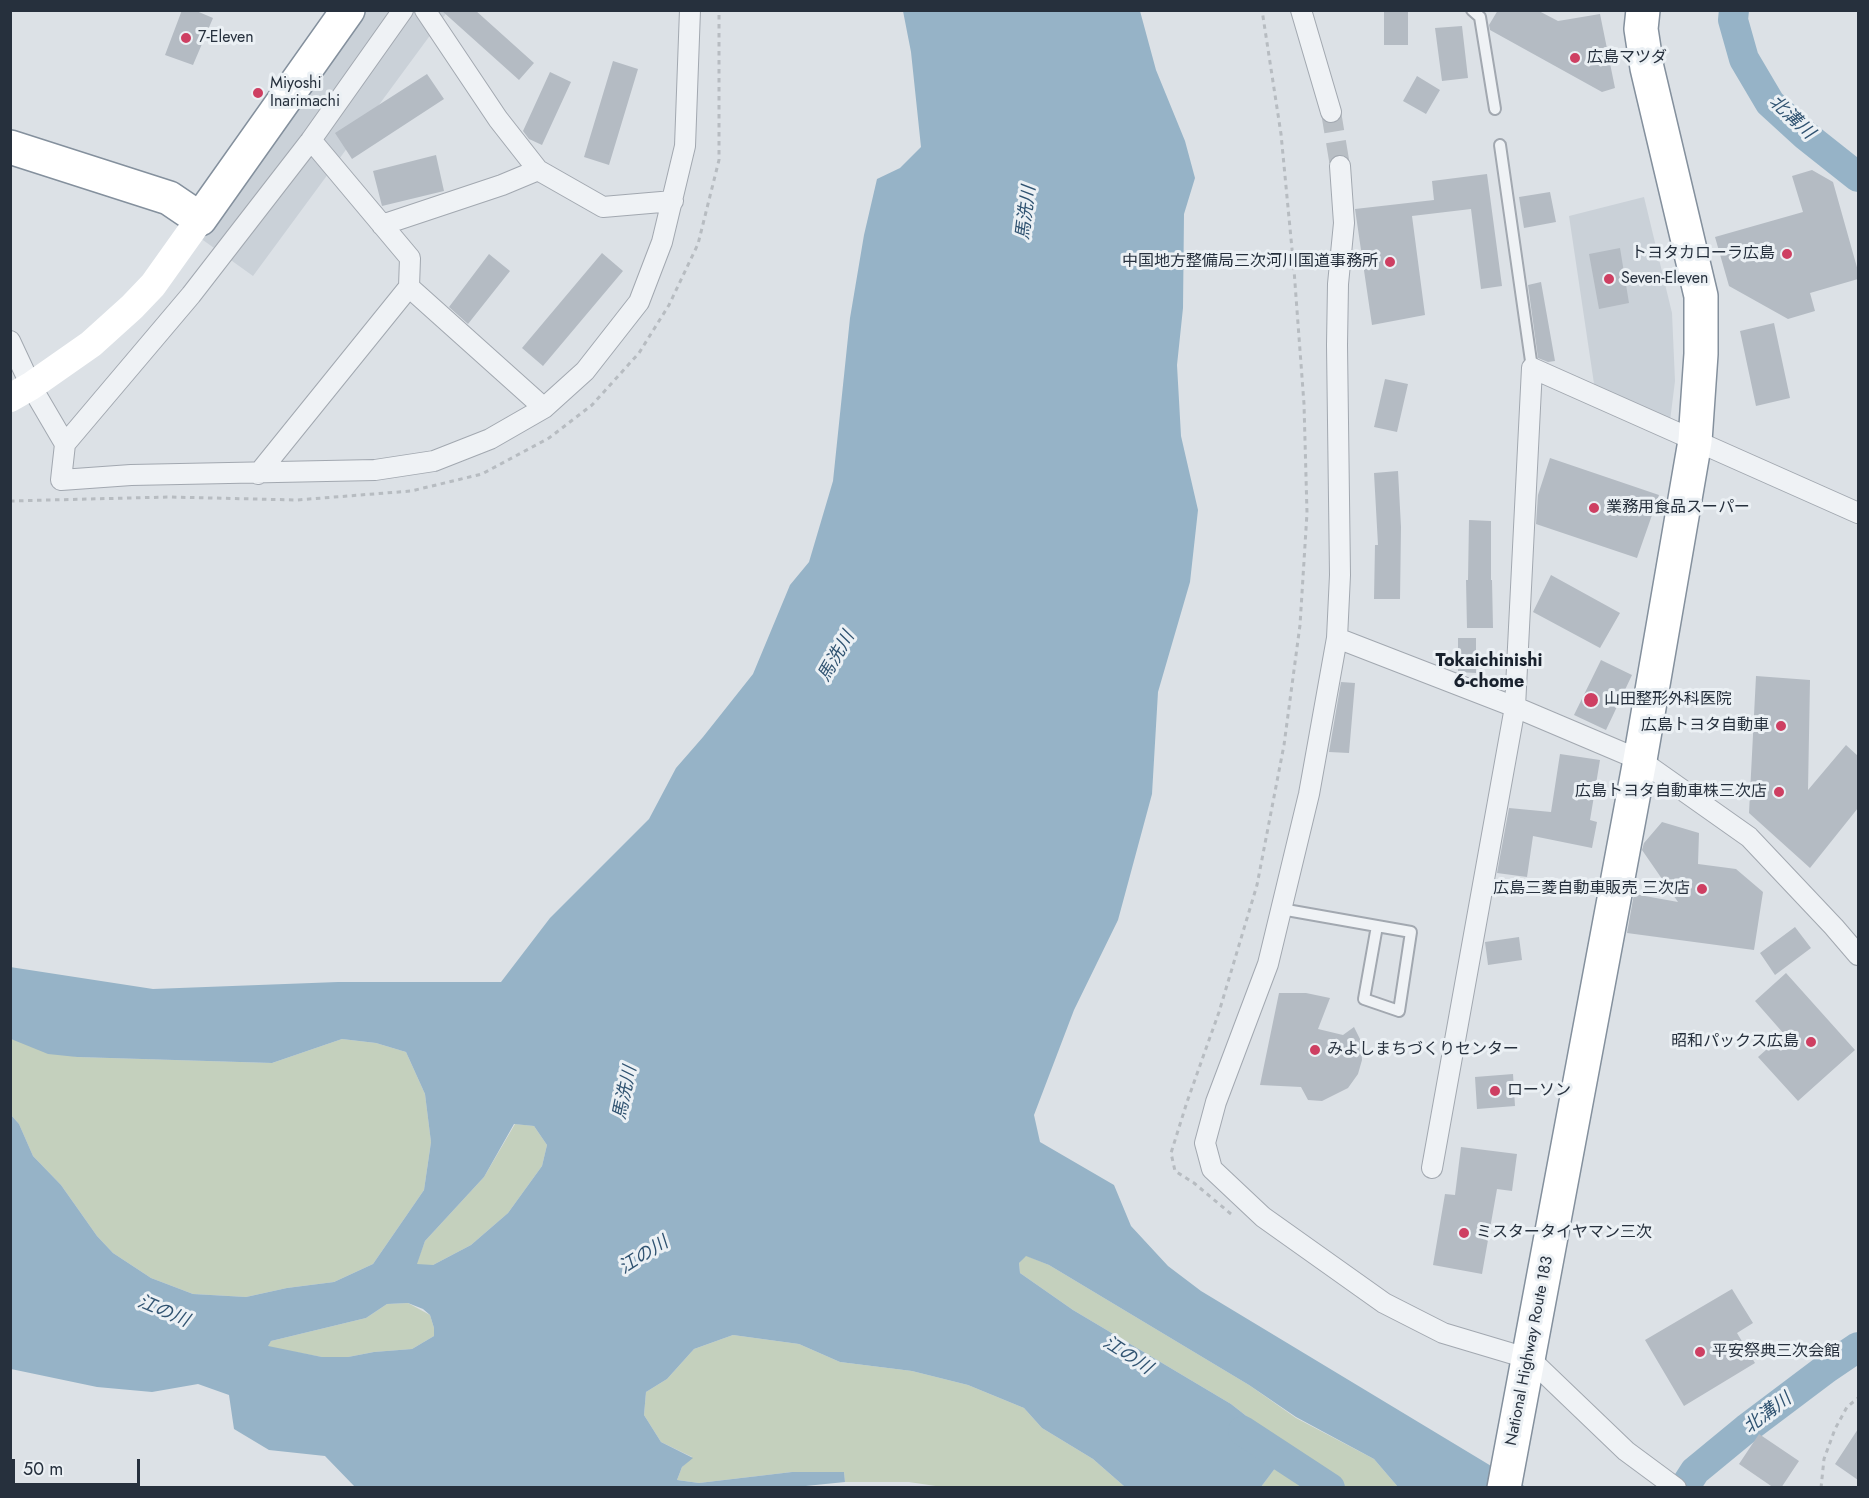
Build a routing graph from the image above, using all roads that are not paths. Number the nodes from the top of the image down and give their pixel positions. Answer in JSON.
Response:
{"nodes":[{"id":1,"x":348,"y":10,"type":"edge"},
{"id":2,"x":403,"y":10,"type":"edge"},
{"id":3,"x":425,"y":10,"type":"edge"},
{"id":4,"x":1300,"y":10,"type":"edge"},
{"id":5,"x":1472,"y":10,"type":"edge"},
{"id":6,"x":1643,"y":10,"type":"edge"},
{"id":7,"x":686,"y":11,"type":"edge"},
{"id":8,"x":1495,"y":109,"type":"dead end"},
{"id":9,"x":1331,"y":112,"type":"tunnel mouth"},
{"id":10,"x":310,"y":140,"type":"junction"},
{"id":11,"x":1500,"y":145,"type":"dead end"},
{"id":12,"x":10,"y":147,"type":"edge"},
{"id":13,"x":1340,"y":166,"type":"tunnel mouth"},
{"id":14,"x":538,"y":170,"type":"junction"},
{"id":15,"x":673,"y":201,"type":"junction"},
{"id":16,"x":200,"y":219,"type":"junction"},
{"id":17,"x":382,"y":225,"type":"junction"},
{"id":18,"x":409,"y":287,"type":"junction"},
{"id":19,"x":10,"y":341,"type":"edge"},
{"id":20,"x":1532,"y":368,"type":"junction"},
{"id":21,"x":21,"y":392,"type":"edge"},
{"id":22,"x":544,"y":408,"type":"junction"},
{"id":23,"x":1695,"y":441,"type":"junction"},
{"id":24,"x":65,"y":444,"type":"junction"},
{"id":25,"x":258,"y":474,"type":"junction"},
{"id":26,"x":1858,"y":513,"type":"edge"},
{"id":27,"x":1337,"y":638,"type":"junction"},
{"id":28,"x":1515,"y":707,"type":"junction"},
{"id":29,"x":1640,"y":760,"type":"junction"},
{"id":30,"x":1281,"y":909,"type":"junction"},
{"id":31,"x":1377,"y":926,"type":"junction"},
{"id":32,"x":1858,"y":956,"type":"edge"},
{"id":33,"x":1432,"y":1168,"type":"dead end"},
{"id":34,"x":1530,"y":1359,"type":"junction"},
{"id":35,"x":1504,"y":1488,"type":"edge"},
{"id":36,"x":1676,"y":1488,"type":"edge"}],
"edges":[{"from":1,"to":16,"type":"highway"},
{"from":2,"to":10,"type":"street"},
{"from":3,"to":14,"type":"street"},
{"from":4,"to":9,"type":"street"},
{"from":5,"to":8,"type":"lane"},
{"from":6,"to":23,"type":"highway","name":"National Highway Route 183"},
{"from":7,"to":15,"type":"street"},
{"from":10,"to":17,"type":"street"},
{"from":10,"to":24,"type":"street"},
{"from":11,"to":20,"type":"lane"},
{"from":12,"to":16,"type":"highway"},
{"from":13,"to":27,"type":"street"},
{"from":14,"to":15,"type":"street"},
{"from":14,"to":17,"type":"street"},
{"from":15,"to":22,"type":"street"},
{"from":16,"to":21,"type":"main road"},
{"from":17,"to":18,"type":"street"},
{"from":18,"to":22,"type":"street"},
{"from":18,"to":25,"type":"street"},
{"from":19,"to":21,"type":"street"},
{"from":20,"to":23,"type":"street"},
{"from":20,"to":28,"type":"street"},
{"from":21,"to":24,"type":"street"},
{"from":22,"to":25,"type":"street"},
{"from":23,"to":26,"type":"street"},
{"from":23,"to":29,"type":"highway","name":"National Highway Route 183"},
{"from":24,"to":25,"type":"street"},
{"from":27,"to":28,"type":"street"},
{"from":27,"to":30,"type":"street"},
{"from":28,"to":29,"type":"street"},
{"from":28,"to":33,"type":"street"},
{"from":29,"to":32,"type":"street"},
{"from":29,"to":34,"type":"highway","name":"National Highway Route 183"},
{"from":30,"to":31,"type":"lane"},
{"from":30,"to":34,"type":"street"},
{"from":31,"to":31,"type":"lane"},
{"from":34,"to":35,"type":"highway","name":"National Highway Route 183"},
{"from":34,"to":36,"type":"street"}]}
